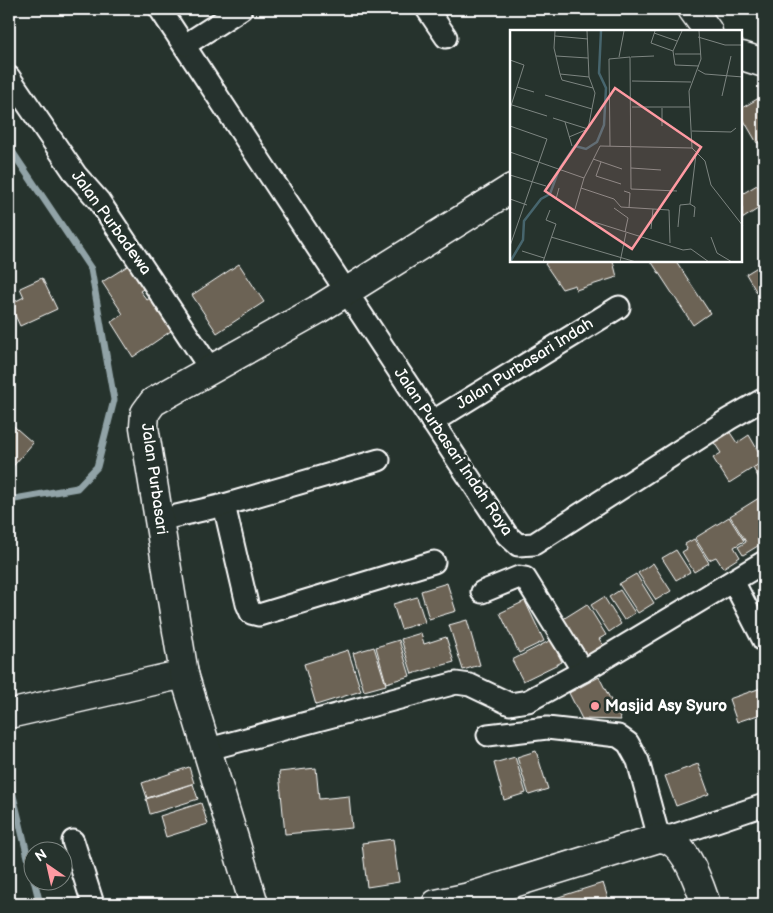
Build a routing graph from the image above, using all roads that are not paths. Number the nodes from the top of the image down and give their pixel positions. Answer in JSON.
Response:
{"nodes":[{"id":1,"x":160,"y":9,"type":"edge"},
{"id":2,"x":241,"y":9,"type":"edge"},
{"id":3,"x":427,"y":9,"type":"edge"},
{"id":4,"x":692,"y":9,"type":"edge"},
{"id":5,"x":707,"y":30,"type":"edge"},
{"id":6,"x":446,"y":37,"type":"dead end"},
{"id":7,"x":185,"y":45,"type":"junction"},
{"id":8,"x":743,"y":56,"type":"edge"},
{"id":9,"x":764,"y":64,"type":"edge"},
{"id":10,"x":9,"y":77,"type":"edge"},
{"id":11,"x":510,"y":189,"type":"edge"},
{"id":12,"x":346,"y":293,"type":"junction"},
{"id":13,"x":619,"y":307,"type":"dead end"},
{"id":14,"x":212,"y":370,"type":"junction"},
{"id":15,"x":764,"y":399,"type":"edge"},
{"id":16,"x":432,"y":422,"type":"junction"},
{"id":17,"x":379,"y":460,"type":"dead end"},
{"id":18,"x":224,"y":506,"type":"junction"},
{"id":19,"x":159,"y":520,"type":"junction"},
{"id":20,"x":434,"y":562,"type":"dead end"},
{"id":21,"x":764,"y":562,"type":"edge"},
{"id":22,"x":733,"y":581,"type":"junction"},
{"id":23,"x":482,"y":592,"type":"dead end"},
{"id":24,"x":764,"y":641,"type":"edge"},
{"id":25,"x":583,"y":671,"type":"junction"},
{"id":26,"x":184,"y":674,"type":"junction"},
{"id":27,"x":13,"y":713,"type":"edge"},
{"id":28,"x":488,"y":735,"type":"dead end"},
{"id":29,"x":205,"y":750,"type":"junction"},
{"id":30,"x":764,"y":805,"type":"edge"},
{"id":31,"x":662,"y":838,"type":"junction"},
{"id":32,"x":73,"y":841,"type":"dead end"},
{"id":33,"x":93,"y":904,"type":"edge"},
{"id":34,"x":254,"y":904,"type":"edge"},
{"id":35,"x":436,"y":904,"type":"edge"},
{"id":36,"x":706,"y":904,"type":"edge"}],
"edges":[{"from":1,"to":7,"type":"street","name":"Jalan Purbasari Indah Raya"},
{"from":2,"to":7,"type":"street"},
{"from":3,"to":6,"type":"street"},
{"from":4,"to":5,"type":"street"},
{"from":7,"to":12,"type":"street","name":"Jalan Purbasari Indah Raya"},
{"from":8,"to":9,"type":"street"},
{"from":10,"to":14,"type":"street","name":"Jalan Purbadewa"},
{"from":11,"to":12,"type":"street","name":"Jalan Purbasari"},
{"from":12,"to":14,"type":"street","name":"Jalan Purbasari"},
{"from":12,"to":16,"type":"street","name":"Jalan Purbasari Indah Raya"},
{"from":13,"to":16,"type":"street","name":"Jalan Purbasari Indah"},
{"from":14,"to":19,"type":"street","name":"Jalan Purbasari"},
{"from":15,"to":16,"type":"street","name":"Jalan Purbasari Indah Raya"},
{"from":17,"to":18,"type":"street"},
{"from":18,"to":19,"type":"street"},
{"from":18,"to":20,"type":"street"},
{"from":19,"to":26,"type":"street","name":"Jalan Purbasari"},
{"from":21,"to":22,"type":"street"},
{"from":22,"to":24,"type":"street"},
{"from":22,"to":25,"type":"street"},
{"from":23,"to":25,"type":"street"},
{"from":25,"to":29,"type":"street"},
{"from":26,"to":27,"type":"street"},
{"from":26,"to":29,"type":"street","name":"Jalan Purbasari"},
{"from":28,"to":31,"type":"street"},
{"from":29,"to":34,"type":"street","name":"Jalan Purbasari"},
{"from":30,"to":31,"type":"street"},
{"from":31,"to":35,"type":"street"},
{"from":31,"to":36,"type":"street"},
{"from":32,"to":33,"type":"street"}]}
